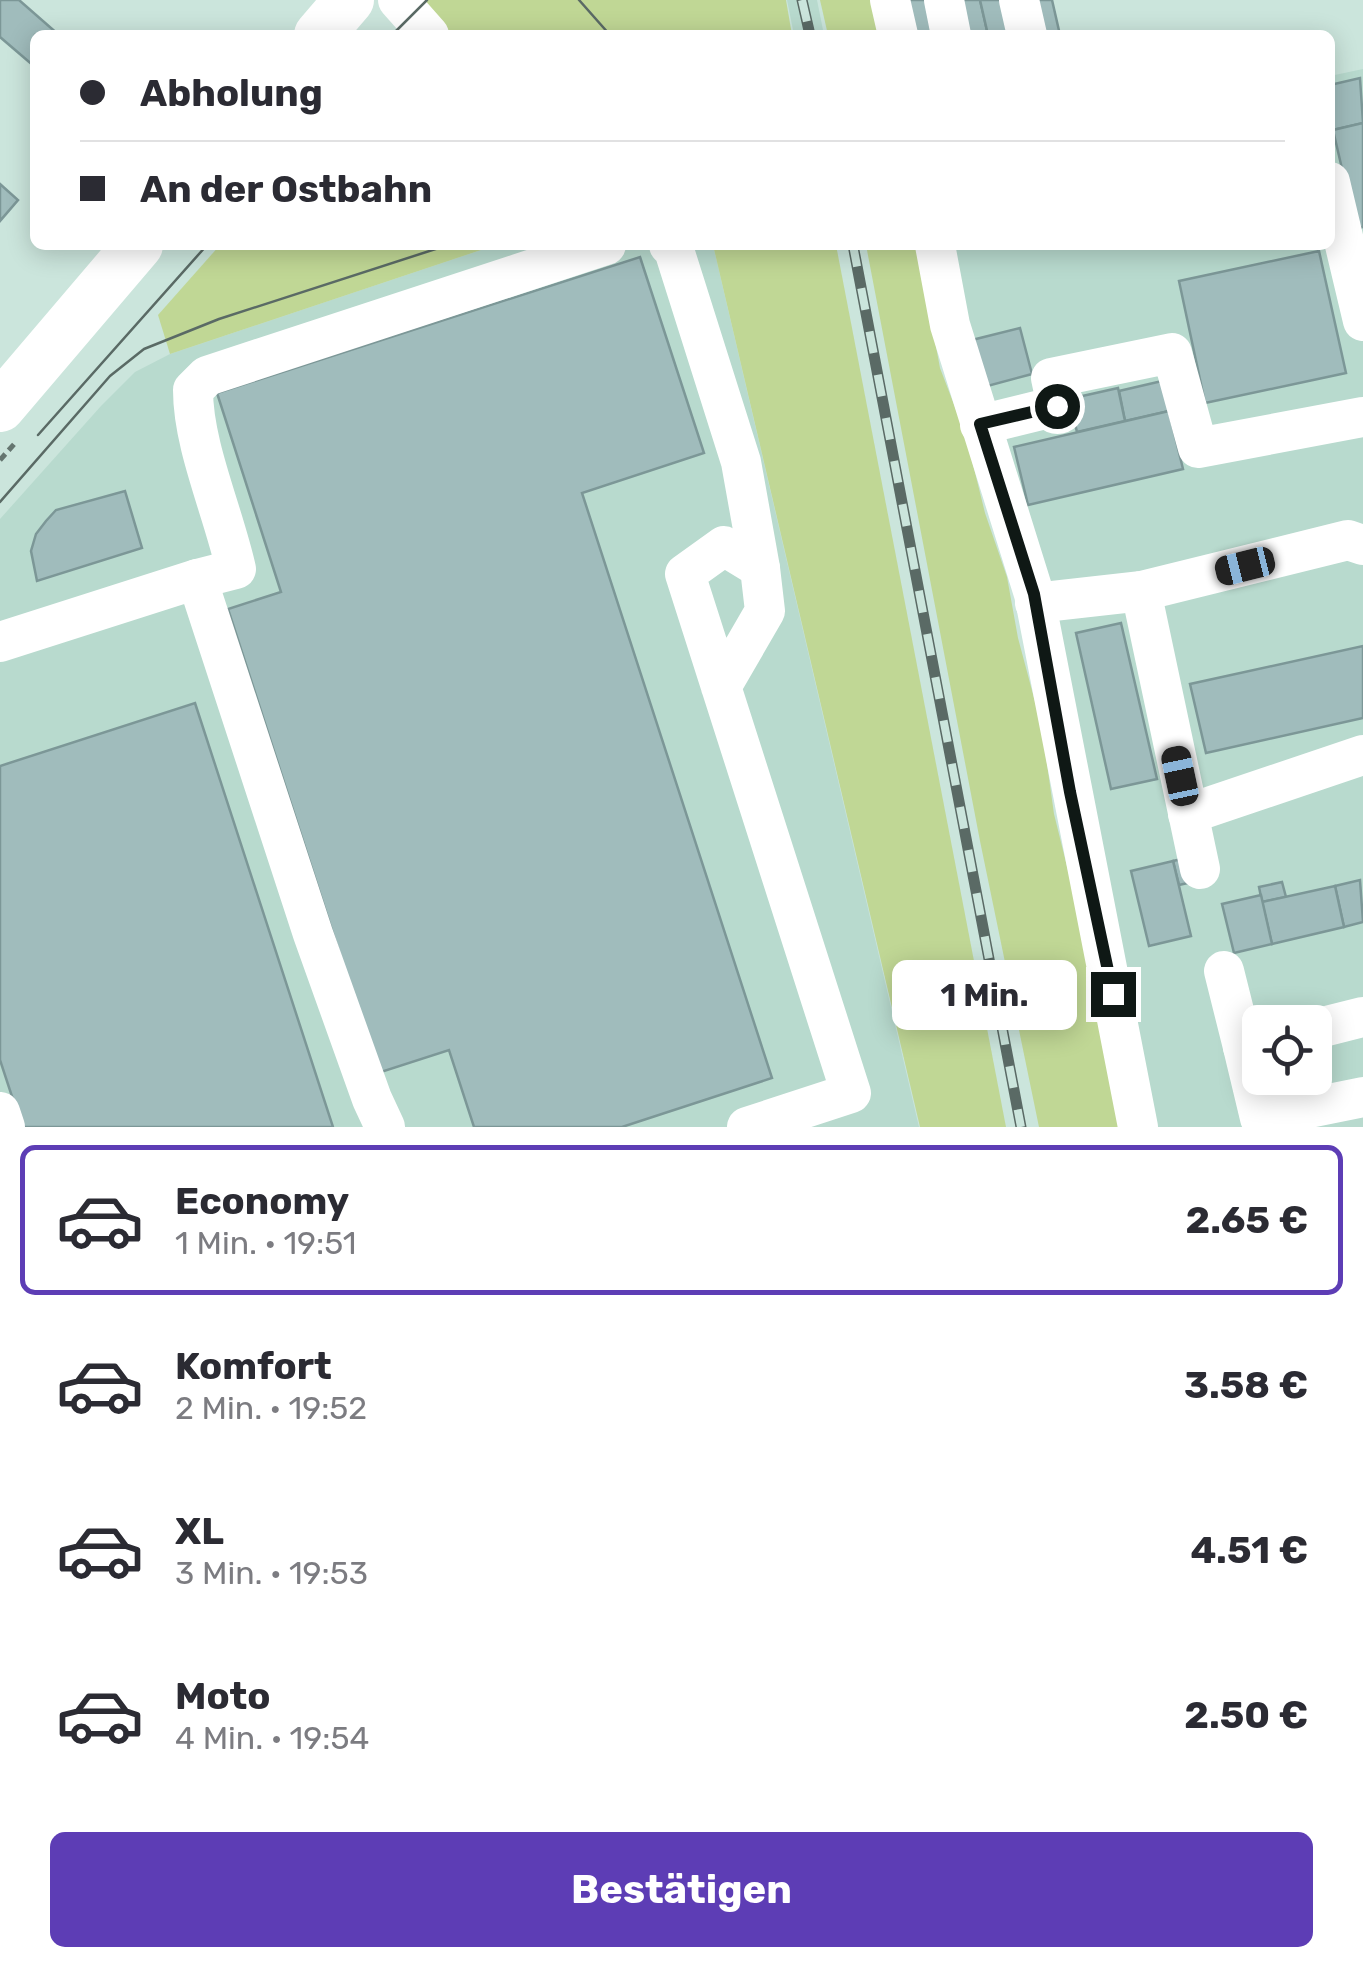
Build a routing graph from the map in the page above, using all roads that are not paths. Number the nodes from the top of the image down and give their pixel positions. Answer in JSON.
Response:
{"nodes":[{"id":1,"x":349,"y":0,"type":"edge"},
{"id":2,"x":398,"y":0,"type":"edge"},
{"id":3,"x":890,"y":0,"type":"edge"},
{"id":4,"x":944,"y":0,"type":"edge"},
{"id":5,"x":1019,"y":0,"type":"edge"},
{"id":6,"x":323,"y":30,"type":"edge"},
{"id":7,"x":425,"y":30,"type":"edge"},
{"id":8,"x":897,"y":30,"type":"edge"},
{"id":9,"x":950,"y":30,"type":"edge"},
{"id":10,"x":1027,"y":30,"type":"edge"},
{"id":11,"x":1335,"y":203,"type":"edge"},
{"id":12,"x":134,"y":250,"type":"edge"},
{"id":13,"x":591,"y":250,"type":"edge"},
{"id":14,"x":674,"y":250,"type":"edge"},
{"id":15,"x":936,"y":250,"type":"edge"},
{"id":16,"x":1363,"y":320,"type":"edge"},
{"id":17,"x":0,"y":408,"type":"edge"},
{"id":18,"x":1363,"y":418,"type":"edge"},
{"id":19,"x":980,"y":424,"type":"junction"},
{"id":20,"x":1363,"y":545,"type":"edge"},
{"id":21,"x":760,"y":568,"type":"junction"},
{"id":22,"x":197,"y":580,"type":"junction"},
{"id":23,"x":1141,"y":591,"type":"junction"},
{"id":24,"x":1035,"y":603,"type":"junction"},
{"id":25,"x":0,"y":642,"type":"edge"},
{"id":26,"x":722,"y":687,"type":"junction"},
{"id":27,"x":1363,"y":755,"type":"edge"},
{"id":28,"x":1188,"y":814,"type":"junction"},
{"id":29,"x":1200,"y":869,"type":"dead end"},
{"id":30,"x":1224,"y":971,"type":"dead end"},
{"id":31,"x":1363,"y":1017,"type":"edge"},
{"id":32,"x":1242,"y":1020,"type":"edge"},
{"id":33,"x":1332,"y":1025,"type":"edge"},
{"id":34,"x":1257,"y":1095,"type":"edge"},
{"id":35,"x":1363,"y":1097,"type":"edge"},
{"id":36,"x":0,"y":1112,"type":"edge"},
{"id":37,"x":5,"y":1127,"type":"edge"},
{"id":38,"x":385,"y":1127,"type":"edge"},
{"id":39,"x":747,"y":1127,"type":"edge"},
{"id":40,"x":1138,"y":1127,"type":"edge"}],
"edges":[{"from":1,"to":6,"type":"main road"},
{"from":2,"to":7,"type":"lane"},
{"from":3,"to":8,"type":"lane"},
{"from":4,"to":9,"type":"lane"},
{"from":5,"to":10,"type":"lane"},
{"from":11,"to":16,"type":"lane"},
{"from":12,"to":17,"type":"main road"},
{"from":13,"to":22,"type":"lane"},
{"from":14,"to":21,"type":"lane"},
{"from":15,"to":19,"type":"lane"},
{"from":18,"to":19,"type":"lane"},
{"from":19,"to":24,"type":"lane"},
{"from":20,"to":23,"type":"lane"},
{"from":21,"to":26,"type":"lane"},
{"from":21,"to":26,"type":"lane"},
{"from":22,"to":25,"type":"lane"},
{"from":22,"to":38,"type":"lane"},
{"from":23,"to":24,"type":"lane"},
{"from":23,"to":28,"type":"lane"},
{"from":24,"to":40,"type":"lane"},
{"from":26,"to":39,"type":"lane"},
{"from":27,"to":28,"type":"lane"},
{"from":28,"to":29,"type":"lane"},
{"from":30,"to":32,"type":"lane"},
{"from":31,"to":33,"type":"lane"},
{"from":34,"to":35,"type":"lane"},
{"from":36,"to":37,"type":"lane"}]}
